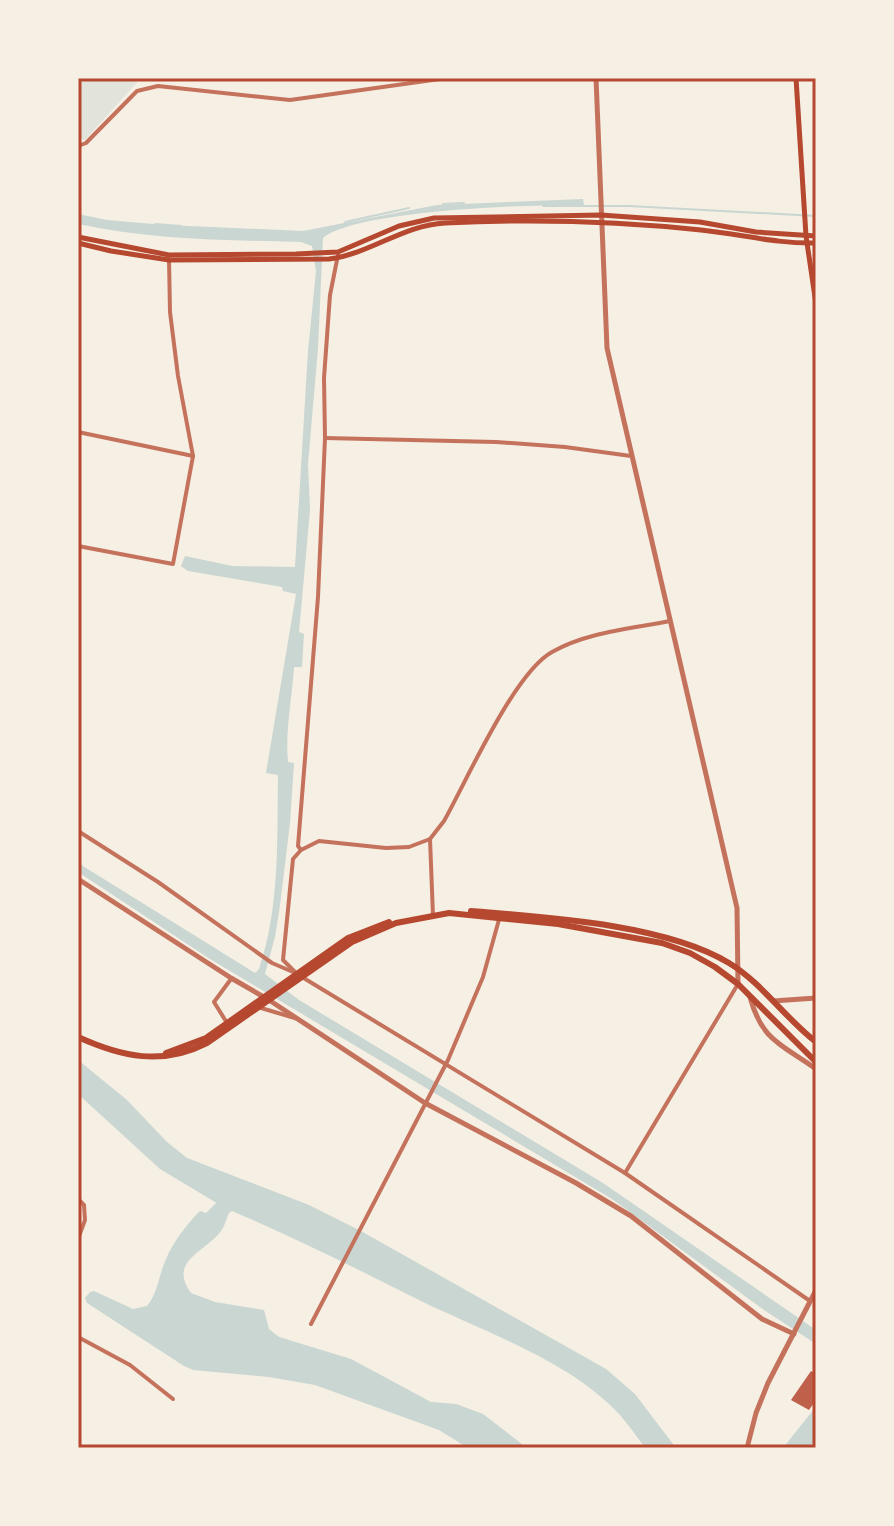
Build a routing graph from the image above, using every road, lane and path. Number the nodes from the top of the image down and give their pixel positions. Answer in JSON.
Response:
{"nodes":[{"id":1,"x":447,"y":78,"type":"edge"},
{"id":2,"x":596,"y":78,"type":"edge"},
{"id":3,"x":796,"y":78,"type":"edge"},
{"id":4,"x":78,"y":146,"type":"edge"},
{"id":5,"x":601,"y":219,"type":"junction"},
{"id":6,"x":816,"y":236,"type":"edge"},
{"id":7,"x":78,"y":240,"type":"edge"},
{"id":8,"x":806,"y":240,"type":"junction"},
{"id":9,"x":816,"y":243,"type":"edge"},
{"id":10,"x":338,"y":255,"type":"junction"},
{"id":11,"x":169,"y":258,"type":"junction"},
{"id":12,"x":816,"y":304,"type":"edge"},
{"id":13,"x":78,"y":432,"type":"edge"},
{"id":14,"x":325,"y":438,"type":"junction"},
{"id":15,"x":193,"y":456,"type":"junction"},
{"id":16,"x":631,"y":456,"type":"junction"},
{"id":17,"x":78,"y":546,"type":"edge"},
{"id":18,"x":672,"y":620,"type":"junction"},
{"id":19,"x":78,"y":831,"type":"edge"},
{"id":20,"x":430,"y":839,"type":"junction"},
{"id":21,"x":301,"y":850,"type":"junction"},
{"id":22,"x":78,"y":879,"type":"edge"},
{"id":23,"x":433,"y":914,"type":"junction"},
{"id":24,"x":500,"y":916,"type":"junction"},
{"id":25,"x":738,"y":970,"type":"junction"},
{"id":26,"x":300,"y":975,"type":"junction"},
{"id":27,"x":231,"y":978,"type":"junction"},
{"id":28,"x":738,"y":984,"type":"junction"},
{"id":29,"x":750,"y":996,"type":"junction"},
{"id":30,"x":816,"y":998,"type":"edge"},
{"id":31,"x":771,"y":1001,"type":"junction"},
{"id":32,"x":261,"y":1003,"type":"junction"},
{"id":33,"x":298,"y":1019,"type":"junction"},
{"id":34,"x":227,"y":1023,"type":"junction"},
{"id":35,"x":78,"y":1035,"type":"edge"},
{"id":36,"x":816,"y":1042,"type":"edge"},
{"id":37,"x":816,"y":1062,"type":"edge"},
{"id":38,"x":445,"y":1065,"type":"junction"},
{"id":39,"x":816,"y":1069,"type":"edge"},
{"id":40,"x":425,"y":1103,"type":"junction"},
{"id":41,"x":625,"y":1173,"type":"junction"},
{"id":42,"x":78,"y":1199,"type":"edge"},
{"id":43,"x":78,"y":1239,"type":"edge"},
{"id":44,"x":816,"y":1290,"type":"edge"},
{"id":45,"x":812,"y":1302,"type":"junction"},
{"id":46,"x":311,"y":1324,"type":"dead end"},
{"id":47,"x":794,"y":1334,"type":"junction"},
{"id":48,"x":78,"y":1337,"type":"edge"},
{"id":49,"x":173,"y":1399,"type":"dead end"},
{"id":50,"x":747,"y":1448,"type":"edge"}],
"edges":[{"from":1,"to":4,"type":"street"},
{"from":2,"to":5,"type":"street"},
{"from":3,"to":8,"type":"main road"},
{"from":5,"to":8,"type":"main road"},
{"from":5,"to":10,"type":"main road"},
{"from":5,"to":16,"type":"street"},
{"from":6,"to":8,"type":"main road"},
{"from":7,"to":11,"type":"main road"},
{"from":8,"to":9,"type":"main road"},
{"from":8,"to":12,"type":"main road"},
{"from":10,"to":11,"type":"main road"},
{"from":10,"to":14,"type":"street"},
{"from":11,"to":15,"type":"street"},
{"from":13,"to":15,"type":"street"},
{"from":14,"to":16,"type":"street"},
{"from":14,"to":21,"type":"street"},
{"from":15,"to":17,"type":"street"},
{"from":16,"to":18,"type":"street"},
{"from":18,"to":20,"type":"street"},
{"from":18,"to":25,"type":"street"},
{"from":19,"to":26,"type":"street"},
{"from":20,"to":21,"type":"street"},
{"from":20,"to":23,"type":"street"},
{"from":21,"to":26,"type":"street"},
{"from":22,"to":27,"type":"street"},
{"from":23,"to":24,"type":"main road"},
{"from":23,"to":26,"type":"main road"},
{"from":24,"to":25,"type":"main road"},
{"from":24,"to":28,"type":"main road"},
{"from":24,"to":38,"type":"street"},
{"from":25,"to":28,"type":"street"},
{"from":25,"to":31,"type":"main road"},
{"from":26,"to":32,"type":"main road"},
{"from":26,"to":38,"type":"street"},
{"from":27,"to":33,"type":"street"},
{"from":27,"to":34,"type":"street"},
{"from":28,"to":29,"type":"main road"},
{"from":28,"to":41,"type":"street"},
{"from":29,"to":37,"type":"main road"},
{"from":29,"to":39,"type":"street"},
{"from":30,"to":31,"type":"street"},
{"from":31,"to":36,"type":"main road"},
{"from":32,"to":33,"type":"street"},
{"from":32,"to":34,"type":"main road"},
{"from":32,"to":35,"type":"main road"},
{"from":33,"to":40,"type":"street"},
{"from":34,"to":35,"type":"main road"},
{"from":38,"to":40,"type":"street"},
{"from":38,"to":41,"type":"street"},
{"from":40,"to":46,"type":"street"},
{"from":40,"to":47,"type":"street"},
{"from":41,"to":45,"type":"street"},
{"from":42,"to":43,"type":"street"},
{"from":44,"to":45,"type":"street"},
{"from":45,"to":47,"type":"street"},
{"from":47,"to":50,"type":"street"},
{"from":48,"to":49,"type":"street"}]}
